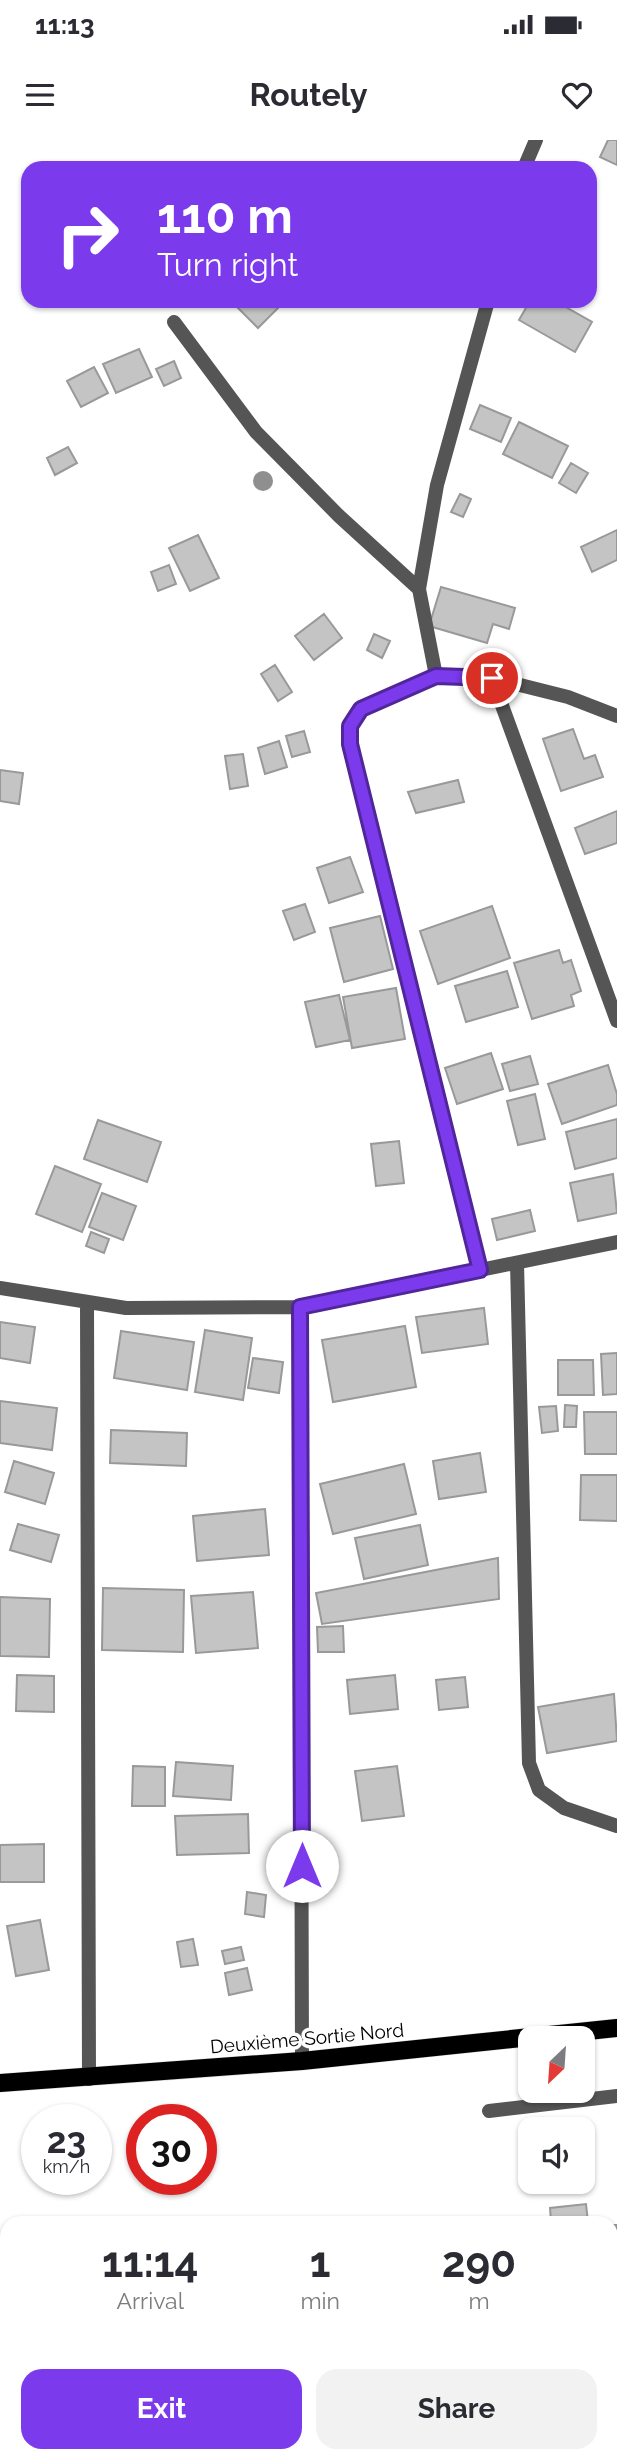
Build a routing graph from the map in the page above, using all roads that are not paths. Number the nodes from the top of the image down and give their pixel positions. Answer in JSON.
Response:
{"nodes":[{"id":1,"x":536,"y":140,"type":"edge"},
{"id":2,"x":527,"y":161,"type":"edge"},
{"id":3,"x":486,"y":308,"type":"edge"},
{"id":4,"x":174,"y":322,"type":"dead end"},
{"id":5,"x":419,"y":589,"type":"junction"},
{"id":6,"x":436,"y":676,"type":"junction"},
{"id":7,"x":492,"y":678,"type":"junction"},
{"id":8,"x":617,"y":716,"type":"edge"},
{"id":9,"x":617,"y":1021,"type":"edge"},
{"id":10,"x":617,"y":1242,"type":"edge"},
{"id":11,"x":517,"y":1263,"type":"junction"},
{"id":12,"x":480,"y":1270,"type":"junction"},
{"id":13,"x":0,"y":1288,"type":"edge"},
{"id":14,"x":87,"y":1302,"type":"junction"},
{"id":15,"x":300,"y":1307,"type":"junction"},
{"id":16,"x":617,"y":1826,"type":"edge"},
{"id":17,"x":617,"y":2028,"type":"edge"},
{"id":18,"x":302,"y":2061,"type":"junction"},
{"id":19,"x":89,"y":2079,"type":"junction"},
{"id":20,"x":0,"y":2083,"type":"edge"},
{"id":21,"x":617,"y":2096,"type":"edge"},
{"id":22,"x":489,"y":2110,"type":"dead end"}],
"edges":[{"from":1,"to":2,"type":"street"},
{"from":3,"to":5,"type":"street"},
{"from":4,"to":5,"type":"street"},
{"from":5,"to":6,"type":"street"},
{"from":6,"to":7,"type":"street"},
{"from":6,"to":12,"type":"street"},
{"from":7,"to":8,"type":"street"},
{"from":7,"to":9,"type":"street"},
{"from":10,"to":11,"type":"street"},
{"from":11,"to":12,"type":"street"},
{"from":11,"to":16,"type":"street"},
{"from":12,"to":15,"type":"street"},
{"from":13,"to":14,"type":"street"},
{"from":14,"to":15,"type":"street"},
{"from":14,"to":19,"type":"street"},
{"from":15,"to":18,"type":"street"},
{"from":17,"to":18,"type":"main road","name":"Deuxième Sortie Nord"},
{"from":18,"to":19,"type":"main road","name":"Deuxième Sortie Nord"},
{"from":19,"to":20,"type":"main road","name":"Deuxième Sortie Nord"},
{"from":21,"to":22,"type":"street"}]}
